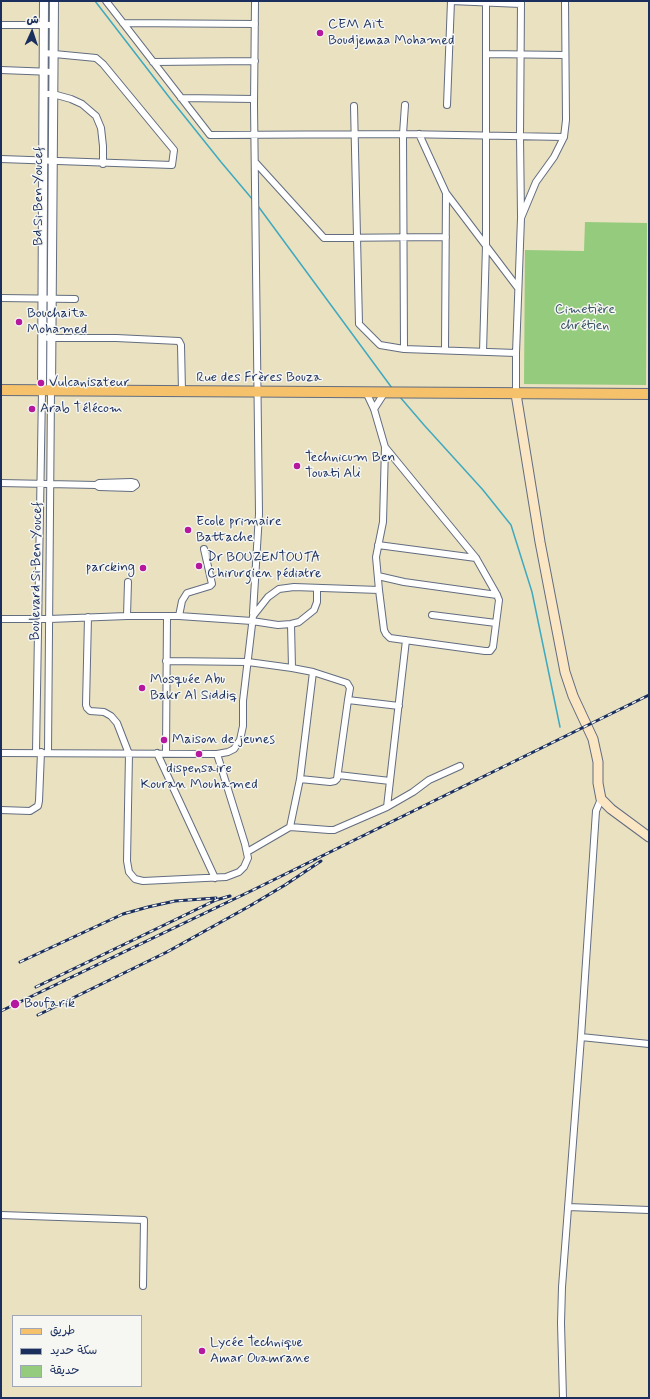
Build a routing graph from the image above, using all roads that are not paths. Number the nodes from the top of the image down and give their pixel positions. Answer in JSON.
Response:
{"nodes":[{"id":1,"x":44,"y":1,"type":"edge"},
{"id":2,"x":54,"y":1,"type":"edge"},
{"id":3,"x":106,"y":1,"type":"edge"},
{"id":4,"x":255,"y":1,"type":"edge"},
{"id":5,"x":451,"y":1,"type":"edge"},
{"id":6,"x":565,"y":1,"type":"edge"},
{"id":7,"x":486,"y":2,"type":"edge"},
{"id":8,"x":521,"y":2,"type":"edge"},
{"id":9,"x":123,"y":23,"type":"junction"},
{"id":10,"x":255,"y":24,"type":"junction"},
{"id":11,"x":1,"y":25,"type":"edge"},
{"id":12,"x":44,"y":25,"type":"junction"},
{"id":13,"x":53,"y":26,"type":"junction"},
{"id":14,"x":44,"y":53,"type":"junction"},
{"id":15,"x":486,"y":54,"type":"junction"},
{"id":16,"x":520,"y":54,"type":"junction"},
{"id":17,"x":53,"y":55,"type":"junction"},
{"id":18,"x":565,"y":55,"type":"junction"},
{"id":19,"x":255,"y":61,"type":"junction"},
{"id":20,"x":153,"y":62,"type":"junction"},
{"id":21,"x":1,"y":70,"type":"edge"},
{"id":22,"x":44,"y":71,"type":"junction"},
{"id":23,"x":53,"y":72,"type":"junction"},
{"id":24,"x":43,"y":94,"type":"junction"},
{"id":25,"x":52,"y":94,"type":"junction"},
{"id":26,"x":182,"y":98,"type":"junction"},
{"id":27,"x":254,"y":99,"type":"junction"},
{"id":28,"x":405,"y":105,"type":"dead end"},
{"id":29,"x":447,"y":105,"type":"dead end"},
{"id":30,"x":354,"y":106,"type":"dead end"},
{"id":31,"x":255,"y":134,"type":"junction"},
{"id":32,"x":355,"y":134,"type":"junction"},
{"id":33,"x":403,"y":134,"type":"junction"},
{"id":34,"x":419,"y":134,"type":"junction"},
{"id":35,"x":487,"y":135,"type":"junction"},
{"id":36,"x":520,"y":136,"type":"junction"},
{"id":37,"x":564,"y":137,"type":"junction"},
{"id":38,"x":1,"y":160,"type":"edge"},
{"id":39,"x":43,"y":160,"type":"junction"},
{"id":40,"x":52,"y":161,"type":"junction"},
{"id":41,"x":255,"y":162,"type":"junction"},
{"id":42,"x":103,"y":164,"type":"junction"},
{"id":43,"x":446,"y":193,"type":"junction"},
{"id":44,"x":48,"y":209,"type":"junction"},
{"id":45,"x":521,"y":218,"type":"junction"},
{"id":46,"x":403,"y":237,"type":"junction"},
{"id":47,"x":446,"y":237,"type":"junction"},
{"id":48,"x":357,"y":238,"type":"junction"},
{"id":49,"x":486,"y":245,"type":"junction"},
{"id":50,"x":518,"y":288,"type":"junction"},
{"id":51,"x":1,"y":298,"type":"edge"},
{"id":52,"x":47,"y":299,"type":"junction"},
{"id":53,"x":75,"y":299,"type":"dead end"},
{"id":54,"x":42,"y":338,"type":"junction"},
{"id":55,"x":51,"y":338,"type":"junction"},
{"id":56,"x":404,"y":349,"type":"junction"},
{"id":57,"x":445,"y":350,"type":"junction"},
{"id":58,"x":483,"y":352,"type":"junction"},
{"id":59,"x":516,"y":353,"type":"junction"},
{"id":60,"x":1,"y":390,"type":"edge"},
{"id":61,"x":46,"y":391,"type":"junction"},
{"id":62,"x":182,"y":392,"type":"junction"},
{"id":63,"x":258,"y":392,"type":"junction"},
{"id":64,"x":366,"y":392,"type":"junction"},
{"id":65,"x":388,"y":392,"type":"junction"},
{"id":66,"x":516,"y":394,"type":"junction"},
{"id":67,"x":649,"y":394,"type":"edge"},
{"id":68,"x":374,"y":409,"type":"junction"},
{"id":69,"x":386,"y":447,"type":"junction"},
{"id":70,"x":1,"y":483,"type":"edge"},
{"id":71,"x":40,"y":483,"type":"junction"},
{"id":72,"x":50,"y":484,"type":"junction"},
{"id":73,"x":96,"y":485,"type":"junction"},
{"id":74,"x":378,"y":545,"type":"junction"},
{"id":75,"x":204,"y":549,"type":"dead end"},
{"id":76,"x":476,"y":558,"type":"junction"},
{"id":77,"x":378,"y":576,"type":"junction"},
{"id":78,"x":128,"y":582,"type":"dead end"},
{"id":79,"x":317,"y":589,"type":"junction"},
{"id":80,"x":379,"y":590,"type":"junction"},
{"id":81,"x":498,"y":595,"type":"junction"},
{"id":82,"x":432,"y":615,"type":"dead end"},
{"id":83,"x":127,"y":616,"type":"junction"},
{"id":84,"x":166,"y":616,"type":"junction"},
{"id":85,"x":179,"y":616,"type":"junction"},
{"id":86,"x":88,"y":617,"type":"junction"},
{"id":87,"x":253,"y":618,"type":"junction"},
{"id":88,"x":1,"y":619,"type":"edge"},
{"id":89,"x":38,"y":619,"type":"junction"},
{"id":90,"x":49,"y":619,"type":"junction"},
{"id":91,"x":496,"y":623,"type":"junction"},
{"id":92,"x":291,"y":624,"type":"junction"},
{"id":93,"x":406,"y":640,"type":"junction"},
{"id":94,"x":166,"y":661,"type":"junction"},
{"id":95,"x":248,"y":662,"type":"junction"},
{"id":96,"x":292,"y":668,"type":"junction"},
{"id":97,"x":313,"y":672,"type":"junction"},
{"id":98,"x":348,"y":700,"type":"junction"},
{"id":99,"x":399,"y":706,"type":"junction"},
{"id":100,"x":38,"y":752,"type":"junction"},
{"id":101,"x":48,"y":752,"type":"junction"},
{"id":102,"x":1,"y":753,"type":"edge"},
{"id":103,"x":157,"y":753,"type":"junction"},
{"id":104,"x":166,"y":753,"type":"junction"},
{"id":105,"x":129,"y":754,"type":"junction"},
{"id":106,"x":220,"y":754,"type":"junction"},
{"id":107,"x":460,"y":766,"type":"dead end"},
{"id":108,"x":338,"y":775,"type":"junction"},
{"id":109,"x":300,"y":779,"type":"junction"},
{"id":110,"x":390,"y":781,"type":"junction"},
{"id":111,"x":601,"y":799,"type":"junction"},
{"id":112,"x":387,"y":807,"type":"junction"},
{"id":113,"x":1,"y":810,"type":"edge"},
{"id":114,"x":290,"y":827,"type":"junction"},
{"id":115,"x":649,"y":837,"type":"edge"},
{"id":116,"x":247,"y":852,"type":"junction"},
{"id":117,"x":216,"y":878,"type":"junction"},
{"id":118,"x":581,"y":1037,"type":"junction"},
{"id":119,"x":649,"y":1044,"type":"edge"},
{"id":120,"x":568,"y":1207,"type":"junction"},
{"id":121,"x":649,"y":1210,"type":"edge"},
{"id":122,"x":1,"y":1215,"type":"edge"},
{"id":123,"x":143,"y":1286,"type":"dead end"},
{"id":124,"x":563,"y":1398,"type":"edge"}],
"edges":[{"from":1,"to":12,"type":"street","name":"Bd Si Ben Youcef"},
{"from":2,"to":13,"type":"street","name":"Bd Si Ben Youcef"},
{"from":3,"to":9,"type":"street"},
{"from":4,"to":10,"type":"street"},
{"from":5,"to":7,"type":"street"},
{"from":5,"to":29,"type":"street"},
{"from":6,"to":18,"type":"street"},
{"from":7,"to":8,"type":"street"},
{"from":7,"to":15,"type":"street"},
{"from":8,"to":16,"type":"street"},
{"from":9,"to":10,"type":"street"},
{"from":9,"to":20,"type":"street"},
{"from":10,"to":19,"type":"street"},
{"from":11,"to":12,"type":"street"},
{"from":12,"to":13,"type":"street"},
{"from":12,"to":14,"type":"street","name":"Bd Si Ben Youcef"},
{"from":13,"to":17,"type":"street","name":"Bd Si Ben Youcef"},
{"from":14,"to":17,"type":"street"},
{"from":14,"to":22,"type":"street","name":"Bd Si Ben Youcef"},
{"from":15,"to":16,"type":"street"},
{"from":15,"to":35,"type":"street"},
{"from":16,"to":18,"type":"street"},
{"from":16,"to":36,"type":"street"},
{"from":17,"to":23,"type":"street","name":"Bd Si Ben Youcef"},
{"from":17,"to":42,"type":"street"},
{"from":18,"to":37,"type":"street"},
{"from":19,"to":20,"type":"street"},
{"from":19,"to":27,"type":"street"},
{"from":20,"to":26,"type":"street"},
{"from":21,"to":22,"type":"street"},
{"from":22,"to":23,"type":"street"},
{"from":22,"to":24,"type":"street","name":"Bd Si Ben Youcef"},
{"from":23,"to":25,"type":"street","name":"Bd Si Ben Youcef"},
{"from":24,"to":25,"type":"street"},
{"from":24,"to":39,"type":"street","name":"Bd Si Ben Youcef"},
{"from":25,"to":40,"type":"street","name":"Bd Si Ben Youcef"},
{"from":25,"to":42,"type":"street"},
{"from":26,"to":27,"type":"street"},
{"from":26,"to":31,"type":"street"},
{"from":27,"to":31,"type":"street"},
{"from":28,"to":33,"type":"street"},
{"from":30,"to":32,"type":"street"},
{"from":31,"to":32,"type":"street"},
{"from":31,"to":41,"type":"street"},
{"from":32,"to":33,"type":"street"},
{"from":32,"to":48,"type":"street"},
{"from":33,"to":34,"type":"street"},
{"from":33,"to":46,"type":"street"},
{"from":34,"to":35,"type":"street"},
{"from":34,"to":43,"type":"street"},
{"from":35,"to":36,"type":"street"},
{"from":35,"to":49,"type":"street"},
{"from":36,"to":37,"type":"street"},
{"from":36,"to":45,"type":"street"},
{"from":37,"to":45,"type":"street"},
{"from":38,"to":39,"type":"street"},
{"from":39,"to":40,"type":"street"},
{"from":39,"to":44,"type":"street","name":"Bd Si Ben Youcef"},
{"from":40,"to":42,"type":"street"},
{"from":40,"to":44,"type":"street","name":"Bd Si Ben Youcef"},
{"from":41,"to":48,"type":"street"},
{"from":41,"to":63,"type":"street"},
{"from":43,"to":47,"type":"street"},
{"from":43,"to":49,"type":"street"},
{"from":44,"to":52,"type":"street","name":"Bd Si Ben Youcef"},
{"from":45,"to":50,"type":"street"},
{"from":46,"to":47,"type":"street"},
{"from":46,"to":48,"type":"street"},
{"from":46,"to":56,"type":"street"},
{"from":47,"to":57,"type":"street"},
{"from":48,"to":56,"type":"street"},
{"from":49,"to":50,"type":"street"},
{"from":49,"to":58,"type":"street"},
{"from":50,"to":59,"type":"street"},
{"from":51,"to":52,"type":"street"},
{"from":52,"to":53,"type":"street"},
{"from":52,"to":54,"type":"street","name":"Bd Si Ben Youcef"},
{"from":52,"to":55,"type":"street","name":"Bd Si Ben Youcef"},
{"from":54,"to":55,"type":"street"},
{"from":54,"to":61,"type":"street","name":"Bd Si Ben Youcef"},
{"from":55,"to":61,"type":"street","name":"Bd Si Ben Youcef"},
{"from":55,"to":62,"type":"street"},
{"from":56,"to":57,"type":"street"},
{"from":57,"to":58,"type":"street"},
{"from":58,"to":59,"type":"street"},
{"from":59,"to":66,"type":"street"},
{"from":60,"to":61,"type":"main road","name":"Rue des Frères Bouza"},
{"from":61,"to":62,"type":"main road","name":"Rue des Frères Bouza"},
{"from":61,"to":71,"type":"street","name":"Boulevard Si Ben Youcef"},
{"from":61,"to":72,"type":"street","name":"Boulevard Si Ben Youcef"},
{"from":62,"to":63,"type":"main road","name":"Rue des Frères Bouza"},
{"from":63,"to":64,"type":"main road","name":"Rue des Frères Bouza"},
{"from":63,"to":87,"type":"street"},
{"from":64,"to":65,"type":"main road","name":"Rue des Frères Bouza"},
{"from":64,"to":68,"type":"street"},
{"from":65,"to":66,"type":"main road","name":"Rue des Frères Bouza"},
{"from":65,"to":68,"type":"street"},
{"from":66,"to":67,"type":"main road","name":"Rue des Frères Bouza"},
{"from":66,"to":111,"type":"main road"},
{"from":68,"to":69,"type":"street"},
{"from":69,"to":74,"type":"street"},
{"from":69,"to":76,"type":"street"},
{"from":70,"to":71,"type":"street"},
{"from":71,"to":72,"type":"street"},
{"from":71,"to":89,"type":"street","name":"Boulevard Si Ben Youcef"},
{"from":72,"to":73,"type":"street"},
{"from":72,"to":90,"type":"street","name":"Boulevard Si Ben Youcef"},
{"from":73,"to":73,"type":"street"},
{"from":74,"to":76,"type":"street"},
{"from":74,"to":77,"type":"street"},
{"from":75,"to":85,"type":"street"},
{"from":76,"to":81,"type":"street"},
{"from":77,"to":80,"type":"street"},
{"from":77,"to":81,"type":"street"},
{"from":78,"to":83,"type":"street"},
{"from":79,"to":80,"type":"street"},
{"from":79,"to":87,"type":"street"},
{"from":79,"to":92,"type":"street"},
{"from":80,"to":93,"type":"street"},
{"from":81,"to":91,"type":"street"},
{"from":82,"to":91,"type":"street"},
{"from":83,"to":84,"type":"street"},
{"from":83,"to":86,"type":"street"},
{"from":84,"to":85,"type":"street"},
{"from":84,"to":94,"type":"street"},
{"from":85,"to":87,"type":"street"},
{"from":86,"to":90,"type":"street"},
{"from":86,"to":105,"type":"street"},
{"from":87,"to":92,"type":"street"},
{"from":87,"to":95,"type":"street"},
{"from":88,"to":89,"type":"street"},
{"from":89,"to":90,"type":"street"},
{"from":89,"to":100,"type":"street","name":"Boulevard Si Ben Youcef"},
{"from":90,"to":101,"type":"street","name":"Boulevard Si Ben Youcef"},
{"from":91,"to":93,"type":"street"},
{"from":92,"to":96,"type":"street"},
{"from":93,"to":99,"type":"street"},
{"from":94,"to":95,"type":"street"},
{"from":94,"to":104,"type":"street"},
{"from":95,"to":96,"type":"street"},
{"from":95,"to":106,"type":"street"},
{"from":96,"to":97,"type":"street"},
{"from":97,"to":98,"type":"street"},
{"from":97,"to":109,"type":"street"},
{"from":98,"to":99,"type":"street"},
{"from":98,"to":108,"type":"street"},
{"from":99,"to":110,"type":"street"},
{"from":100,"to":101,"type":"street"},
{"from":100,"to":102,"type":"street"},
{"from":100,"to":113,"type":"street","name":"Boulevard Si Ben Youcef"},
{"from":101,"to":105,"type":"street"},
{"from":103,"to":104,"type":"street"},
{"from":103,"to":105,"type":"street"},
{"from":103,"to":117,"type":"street"},
{"from":104,"to":106,"type":"street"},
{"from":105,"to":117,"type":"street"},
{"from":106,"to":116,"type":"street"},
{"from":107,"to":112,"type":"street"},
{"from":108,"to":109,"type":"street"},
{"from":108,"to":110,"type":"street"},
{"from":109,"to":114,"type":"street"},
{"from":110,"to":112,"type":"street"},
{"from":111,"to":115,"type":"main road"},
{"from":111,"to":118,"type":"street"},
{"from":112,"to":114,"type":"street"},
{"from":114,"to":116,"type":"street"},
{"from":116,"to":117,"type":"street"},
{"from":118,"to":119,"type":"street"},
{"from":118,"to":120,"type":"street"},
{"from":120,"to":121,"type":"street"},
{"from":120,"to":124,"type":"street"},
{"from":122,"to":123,"type":"street"}]}
